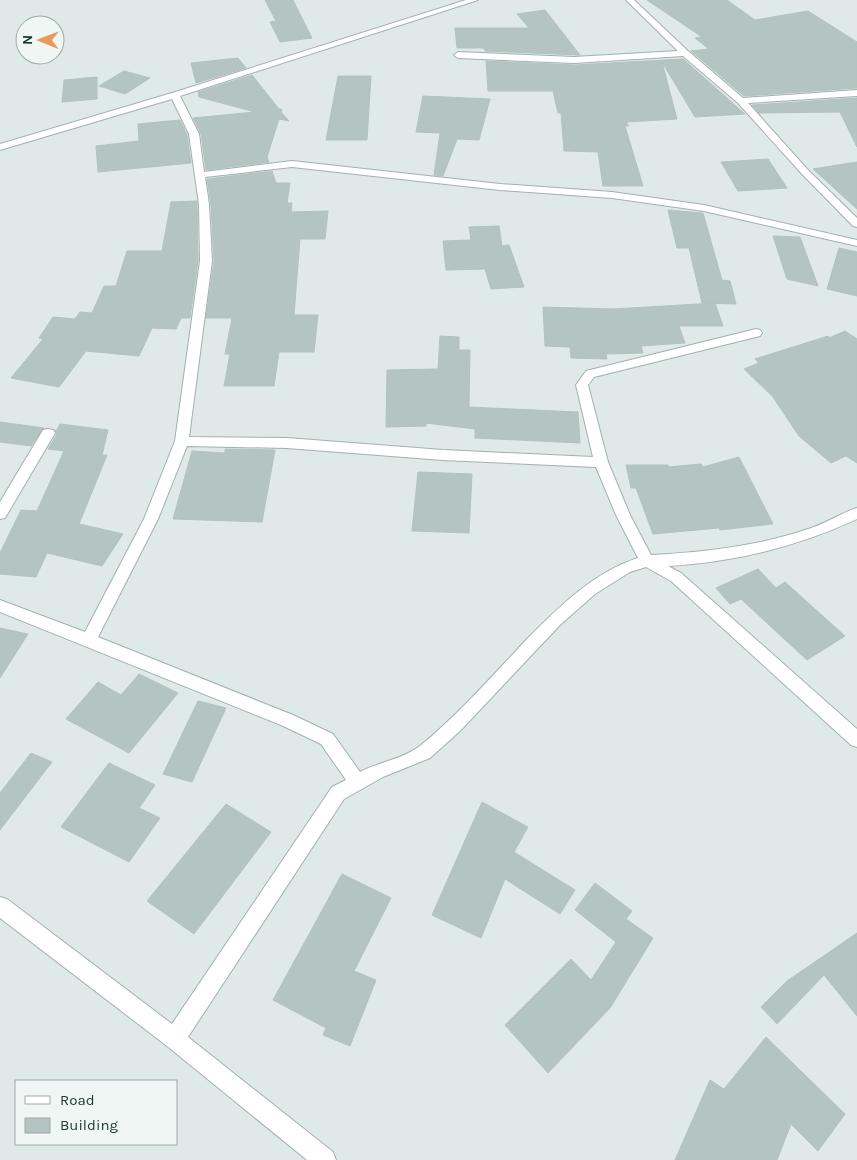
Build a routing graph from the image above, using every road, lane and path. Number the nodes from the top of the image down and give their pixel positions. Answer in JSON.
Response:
{"nodes":[{"id":1,"x":474,"y":0,"type":"edge"},
{"id":2,"x":630,"y":0,"type":"edge"},
{"id":3,"x":685,"y":53,"type":"junction"},
{"id":4,"x":458,"y":54,"type":"dead end"},
{"id":5,"x":857,"y":93,"type":"edge"},
{"id":6,"x":175,"y":95,"type":"junction"},
{"id":7,"x":741,"y":101,"type":"junction"},
{"id":8,"x":0,"y":146,"type":"edge"},
{"id":9,"x":200,"y":175,"type":"junction"},
{"id":10,"x":857,"y":224,"type":"edge"},
{"id":11,"x":857,"y":243,"type":"edge"},
{"id":12,"x":756,"y":334,"type":"dead end"},
{"id":13,"x":48,"y":433,"type":"dead end"},
{"id":14,"x":182,"y":440,"type":"junction"},
{"id":15,"x":601,"y":462,"type":"junction"},
{"id":16,"x":857,"y":513,"type":"edge"},
{"id":17,"x":0,"y":514,"type":"edge"},
{"id":18,"x":647,"y":561,"type":"junction"},
{"id":19,"x":0,"y":606,"type":"edge"},
{"id":20,"x":89,"y":640,"type":"junction"},
{"id":21,"x":857,"y":740,"type":"edge"},
{"id":22,"x":357,"y":781,"type":"junction"},
{"id":23,"x":0,"y":906,"type":"edge"},
{"id":24,"x":174,"y":1039,"type":"junction"},
{"id":25,"x":325,"y":1160,"type":"edge"}],
"edges":[{"from":1,"to":6,"type":"street"},
{"from":2,"to":3,"type":"street"},
{"from":3,"to":4,"type":"street"},
{"from":3,"to":7,"type":"street"},
{"from":5,"to":7,"type":"street"},
{"from":6,"to":8,"type":"street"},
{"from":6,"to":9,"type":"street"},
{"from":7,"to":10,"type":"street"},
{"from":9,"to":11,"type":"street"},
{"from":9,"to":14,"type":"street"},
{"from":12,"to":15,"type":"street"},
{"from":13,"to":17,"type":"street"},
{"from":14,"to":15,"type":"street"},
{"from":14,"to":20,"type":"street"},
{"from":15,"to":18,"type":"street"},
{"from":16,"to":18,"type":"street"},
{"from":18,"to":21,"type":"street"},
{"from":18,"to":22,"type":"street"},
{"from":19,"to":20,"type":"street"},
{"from":20,"to":22,"type":"street"},
{"from":22,"to":24,"type":"street"},
{"from":23,"to":24,"type":"street"},
{"from":24,"to":25,"type":"street"}]}
